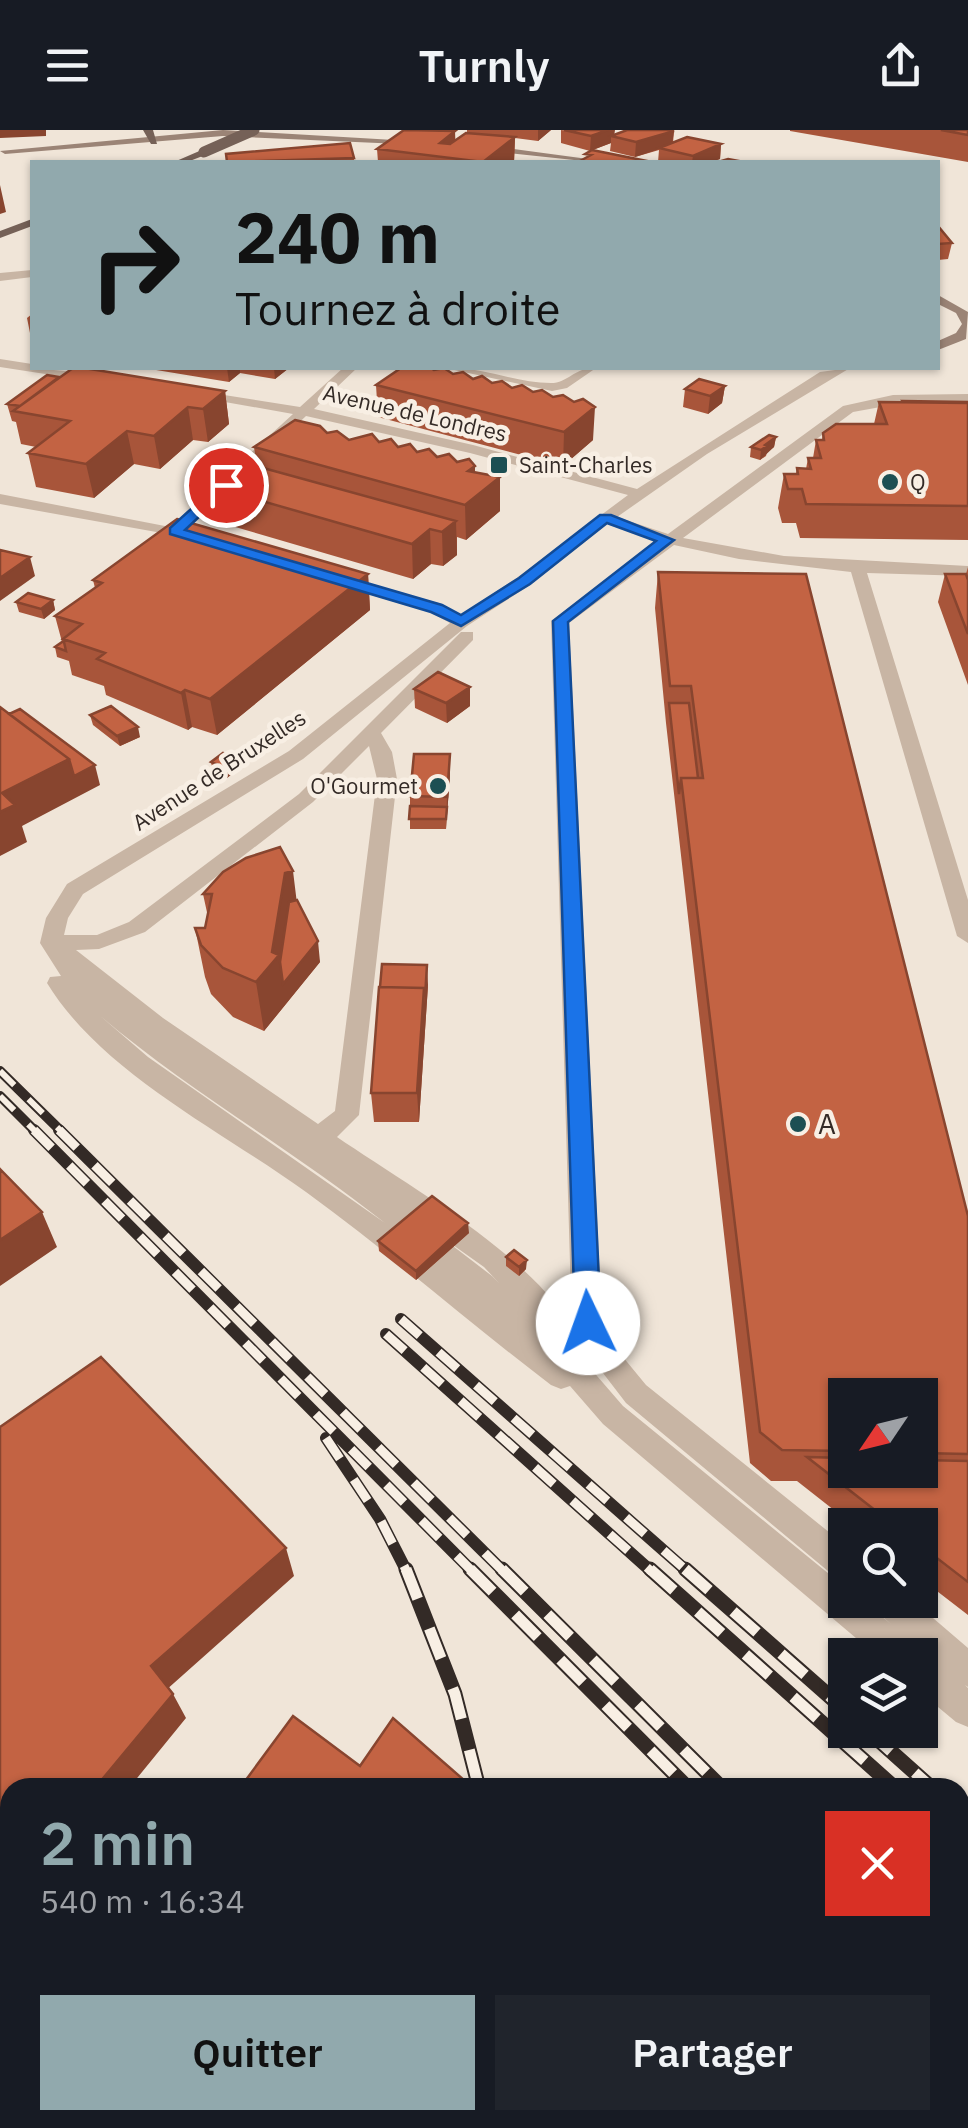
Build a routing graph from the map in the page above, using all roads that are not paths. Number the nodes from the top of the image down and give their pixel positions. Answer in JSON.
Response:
{"nodes":[{"id":1,"x":251,"y":130,"type":"edge"},
{"id":2,"x":267,"y":130,"type":"edge"},
{"id":3,"x":151,"y":136,"type":"edge"},
{"id":4,"x":444,"y":144,"type":"edge"},
{"id":5,"x":476,"y":148,"type":"edge"},
{"id":6,"x":2,"y":152,"type":"edge"},
{"id":7,"x":184,"y":160,"type":"edge"},
{"id":8,"x":200,"y":160,"type":"edge"},
{"id":9,"x":572,"y":160,"type":"edge"},
{"id":10,"x":30,"y":227,"type":"edge"},
{"id":11,"x":0,"y":242,"type":"edge"},
{"id":12,"x":19,"y":243,"type":"dead end"},
{"id":13,"x":30,"y":274,"type":"edge"},
{"id":14,"x":0,"y":277,"type":"edge"},
{"id":15,"x":942,"y":295,"type":"edge"},
{"id":16,"x":966,"y":321,"type":"edge"},
{"id":17,"x":940,"y":344,"type":"edge"},
{"id":18,"x":0,"y":363,"type":"edge"},
{"id":19,"x":30,"y":367,"type":"edge"},
{"id":20,"x":47,"y":370,"type":"edge"},
{"id":21,"x":348,"y":370,"type":"edge"},
{"id":22,"x":463,"y":370,"type":"edge"},
{"id":23,"x":586,"y":370,"type":"edge"},
{"id":24,"x":827,"y":371,"type":"edge"},
{"id":25,"x":114,"y":380,"type":"edge"},
{"id":26,"x":170,"y":389,"type":"edge"},
{"id":27,"x":968,"y":398,"type":"edge"},
{"id":28,"x":308,"y":410,"type":"junction"},
{"id":29,"x":639,"y":494,"type":"junction"},
{"id":30,"x":0,"y":499,"type":"edge"},
{"id":31,"x":606,"y":518,"type":"junction"},
{"id":32,"x":175,"y":531,"type":"junction"},
{"id":33,"x":666,"y":540,"type":"junction"},
{"id":34,"x":212,"y":542,"type":"edge"},
{"id":35,"x":858,"y":569,"type":"junction"},
{"id":36,"x":968,"y":571,"type":"edge"},
{"id":37,"x":324,"y":575,"type":"edge"},
{"id":38,"x":524,"y":581,"type":"junction"},
{"id":39,"x":461,"y":622,"type":"junction"},
{"id":40,"x":370,"y":732,"type":"junction"},
{"id":41,"x":968,"y":936,"type":"edge"},
{"id":42,"x":51,"y":943,"type":"junction"},
{"id":43,"x":320,"y":1136,"type":"junction"},
{"id":44,"x":588,"y":1323,"type":"junction"},
{"id":45,"x":576,"y":1372,"type":"junction"},
{"id":46,"x":613,"y":1415,"type":"junction"},
{"id":47,"x":828,"y":1551,"type":"edge"},
{"id":48,"x":908,"y":1618,"type":"edge"},
{"id":49,"x":882,"y":1638,"type":"edge"},
{"id":50,"x":968,"y":1670,"type":"edge"},
{"id":51,"x":938,"y":1685,"type":"edge"},
{"id":52,"x":968,"y":1710,"type":"edge"}],
"edges":[{"from":1,"to":7,"type":"main road","bridge":true},
{"from":2,"to":8,"type":"main road","bridge":true},
{"from":3,"to":4,"type":"street"},
{"from":3,"to":6,"type":"street"},
{"from":5,"to":9,"type":"street"},
{"from":10,"to":11,"type":"main road"},
{"from":11,"to":12,"type":"main road"},
{"from":13,"to":14,"type":"street"},
{"from":15,"to":16,"type":"street"},
{"from":16,"to":17,"type":"street"},
{"from":18,"to":19,"type":"street"},
{"from":20,"to":25,"type":"street"},
{"from":21,"to":28,"type":"street"},
{"from":22,"to":23,"type":"street"},
{"from":24,"to":29,"type":"street","name":"Avenue de Bruxelles"},
{"from":26,"to":28,"type":"street","name":"Avenue de Londres"},
{"from":27,"to":33,"type":"street"},
{"from":28,"to":29,"type":"street","name":"Avenue de Londres"},
{"from":28,"to":32,"type":"street"},
{"from":29,"to":31,"type":"street","name":"Avenue de Bruxelles"},
{"from":30,"to":32,"type":"street"},
{"from":31,"to":33,"type":"street"},
{"from":31,"to":38,"type":"street","name":"Avenue de Bruxelles"},
{"from":32,"to":34,"type":"street"},
{"from":33,"to":35,"type":"street"},
{"from":33,"to":44,"type":"street"},
{"from":35,"to":36,"type":"street"},
{"from":35,"to":41,"type":"street"},
{"from":37,"to":39,"type":"street"},
{"from":38,"to":39,"type":"street","name":"Avenue de Bruxelles"},
{"from":38,"to":40,"type":"street"},
{"from":39,"to":42,"type":"street","name":"Avenue de Bruxelles"},
{"from":40,"to":42,"type":"street"},
{"from":40,"to":43,"type":"street"},
{"from":42,"to":43,"type":"street"},
{"from":42,"to":45,"type":"street"},
{"from":42,"to":46,"type":"street"},
{"from":43,"to":45,"type":"street"},
{"from":44,"to":45,"type":"street"},
{"from":44,"to":47,"type":"street"},
{"from":45,"to":46,"type":"street"},
{"from":46,"to":49,"type":"street"},
{"from":48,"to":50,"type":"street"},
{"from":51,"to":52,"type":"street"}]}
